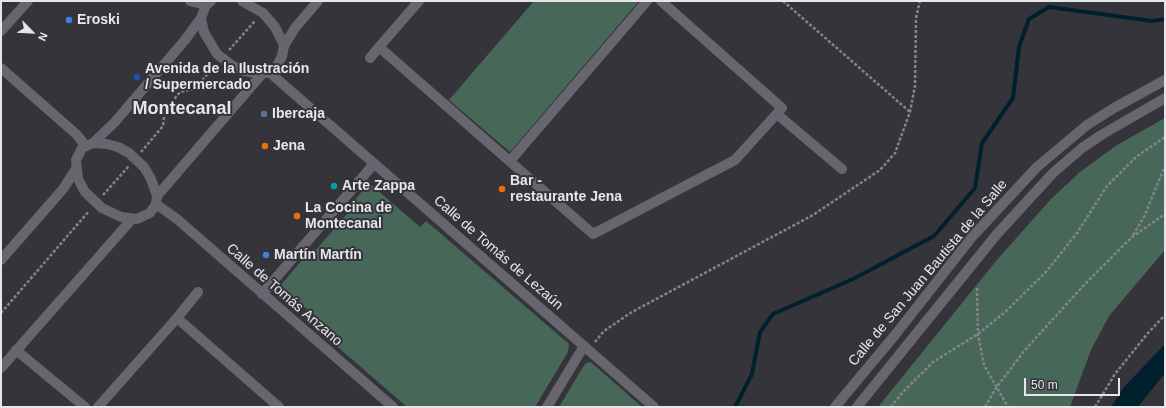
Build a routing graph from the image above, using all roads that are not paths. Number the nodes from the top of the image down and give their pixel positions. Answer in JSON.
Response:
{"nodes":[{"id":1,"x":28,"y":1,"type":"edge"},
{"id":2,"x":190,"y":1,"type":"edge"},
{"id":3,"x":242,"y":1,"type":"edge"},
{"id":4,"x":318,"y":1,"type":"edge"},
{"id":5,"x":419,"y":1,"type":"edge"},
{"id":6,"x":647,"y":1,"type":"edge"},
{"id":7,"x":661,"y":1,"type":"edge"},
{"id":8,"x":208,"y":3,"type":"edge"},
{"id":9,"x":201,"y":18,"type":"junction"},
{"id":10,"x":1,"y":31,"type":"edge"},
{"id":11,"x":284,"y":46,"type":"junction"},
{"id":12,"x":379,"y":47,"type":"junction"},
{"id":13,"x":370,"y":58,"type":"dead end"},
{"id":14,"x":1,"y":68,"type":"edge"},
{"id":15,"x":265,"y":73,"type":"junction"},
{"id":16,"x":1165,"y":80,"type":"edge"},
{"id":17,"x":1165,"y":98,"type":"edge"},
{"id":18,"x":778,"y":115,"type":"junction"},
{"id":19,"x":89,"y":144,"type":"junction"},
{"id":20,"x":510,"y":161,"type":"junction"},
{"id":21,"x":373,"y":165,"type":"junction"},
{"id":22,"x":76,"y":169,"type":"junction"},
{"id":23,"x":842,"y":169,"type":"dead end"},
{"id":24,"x":156,"y":200,"type":"junction"},
{"id":25,"x":132,"y":219,"type":"junction"},
{"id":26,"x":1,"y":260,"type":"edge"},
{"id":27,"x":198,"y":292,"type":"dead end"},
{"id":28,"x":262,"y":294,"type":"junction"},
{"id":29,"x":177,"y":318,"type":"junction"},
{"id":30,"x":586,"y":348,"type":"junction"},
{"id":31,"x":16,"y":350,"type":"junction"},
{"id":32,"x":1,"y":368,"type":"edge"},
{"id":33,"x":84,"y":407,"type":"edge"},
{"id":34,"x":98,"y":407,"type":"edge"},
{"id":35,"x":279,"y":407,"type":"edge"},
{"id":36,"x":393,"y":407,"type":"edge"},
{"id":37,"x":547,"y":407,"type":"edge"},
{"id":38,"x":654,"y":407,"type":"edge"},
{"id":39,"x":835,"y":407,"type":"edge"},
{"id":40,"x":857,"y":407,"type":"edge"}],
"edges":[{"from":1,"to":10,"type":"street"},
{"from":2,"to":8,"type":"street"},
{"from":3,"to":11,"type":"street"},
{"from":4,"to":11,"type":"street"},
{"from":5,"to":12,"type":"street"},
{"from":6,"to":20,"type":"street"},
{"from":7,"to":18,"type":"street"},
{"from":8,"to":9,"type":"street"},
{"from":9,"to":15,"type":"street"},
{"from":9,"to":19,"type":"street"},
{"from":11,"to":15,"type":"street"},
{"from":12,"to":13,"type":"street"},
{"from":12,"to":20,"type":"street"},
{"from":14,"to":19,"type":"street"},
{"from":15,"to":21,"type":"street","name":"Calle de Tomás de Lezaún"},
{"from":15,"to":24,"type":"street"},
{"from":16,"to":39,"type":"street","name":"Calle de San Juan Bautista de la Salle"},
{"from":17,"to":40,"type":"street","name":"Calle de San Juan Bautista de la Salle"},
{"from":18,"to":20,"type":"street"},
{"from":18,"to":23,"type":"street"},
{"from":19,"to":22,"type":"street"},
{"from":19,"to":24,"type":"street"},
{"from":21,"to":28,"type":"street"},
{"from":21,"to":30,"type":"street","name":"Calle de Tomás de Lezaún"},
{"from":22,"to":25,"type":"street"},
{"from":22,"to":26,"type":"street"},
{"from":24,"to":25,"type":"street"},
{"from":24,"to":28,"type":"street","name":"Calle de Tomás Anzano"},
{"from":25,"to":31,"type":"street"},
{"from":27,"to":29,"type":"street"},
{"from":28,"to":36,"type":"street","name":"Calle de Tomás Anzano"},
{"from":29,"to":34,"type":"street"},
{"from":29,"to":35,"type":"street"},
{"from":30,"to":37,"type":"street"},
{"from":30,"to":38,"type":"street","name":"Calle de Tomás de Lezaún"},
{"from":31,"to":32,"type":"street"},
{"from":31,"to":33,"type":"street"}]}
